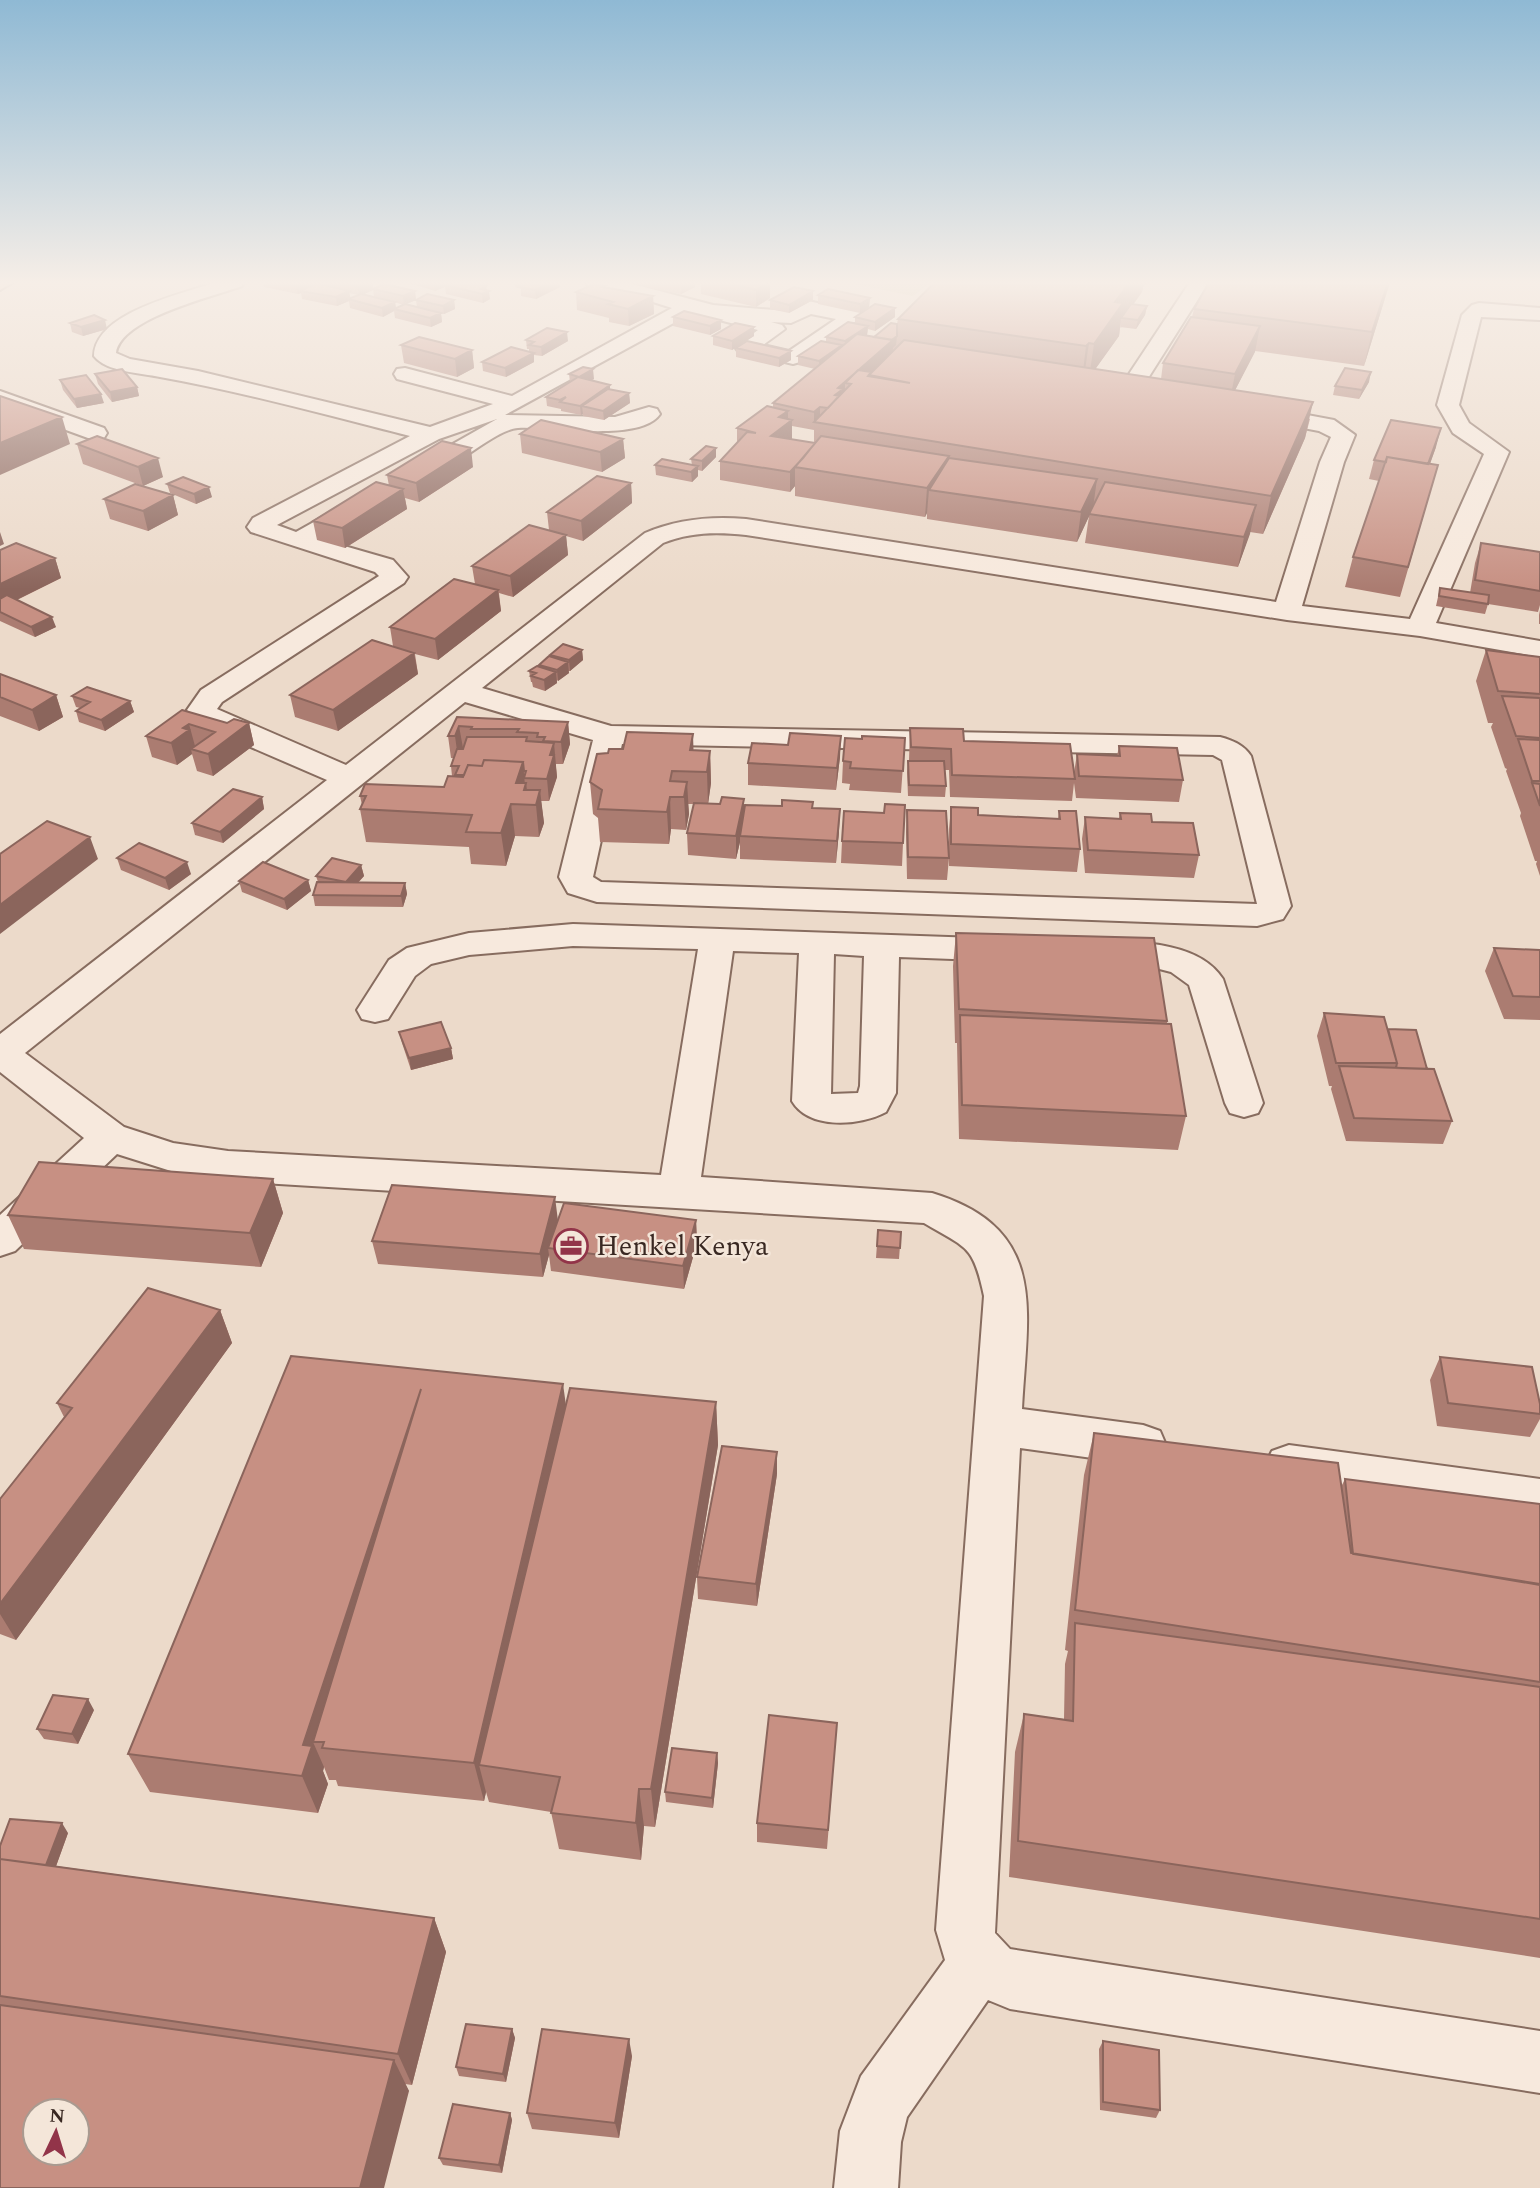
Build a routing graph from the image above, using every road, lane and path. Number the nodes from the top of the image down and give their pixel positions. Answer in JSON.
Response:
{"nodes":[{"id":1,"x":227,"y":384,"type":"edge"},
{"id":2,"x":432,"y":384,"type":"edge"},
{"id":3,"x":554,"y":384,"type":"edge"},
{"id":4,"x":1135,"y":384,"type":"edge"},
{"id":5,"x":1454,"y":384,"type":"edge"},
{"id":6,"x":0,"y":397,"type":"edge"},
{"id":7,"x":1192,"y":405,"type":"edge"},
{"id":8,"x":1234,"y":410,"type":"edge"},
{"id":9,"x":505,"y":412,"type":"junction"},
{"id":10,"x":649,"y":414,"type":"dead end"},
{"id":11,"x":96,"y":433,"type":"edge"},
{"id":12,"x":431,"y":434,"type":"junction"},
{"id":13,"x":404,"y":481,"type":"edge"},
{"id":14,"x":380,"y":495,"type":"edge"},
{"id":15,"x":298,"y":541,"type":"junction"},
{"id":16,"x":1286,"y":612,"type":"junction"},
{"id":17,"x":1420,"y":628,"type":"junction"},
{"id":18,"x":1540,"y":649,"type":"edge"},
{"id":19,"x":460,"y":691,"type":"junction"},
{"id":20,"x":610,"y":735,"type":"junction"},
{"id":21,"x":349,"y":778,"type":"junction"},
{"id":22,"x":717,"y":939,"type":"junction"},
{"id":23,"x":817,"y":945,"type":"junction"},
{"id":24,"x":882,"y":947,"type":"junction"},
{"id":25,"x":375,"y":1010,"type":"dead end"},
{"id":26,"x":0,"y":1053,"type":"edge"},
{"id":27,"x":1244,"y":1103,"type":"dead end"},
{"id":28,"x":110,"y":1138,"type":"junction"},
{"id":29,"x":679,"y":1191,"type":"junction"},
{"id":30,"x":0,"y":1240,"type":"edge"},
{"id":31,"x":996,"y":1424,"type":"junction"},
{"id":32,"x":1186,"y":1451,"type":"edge"},
{"id":33,"x":1254,"y":1460,"type":"edge"},
{"id":34,"x":1540,"y":1500,"type":"edge"},
{"id":35,"x":980,"y":1961,"type":"junction"},
{"id":36,"x":1540,"y":2062,"type":"edge"},
{"id":37,"x":866,"y":2188,"type":"edge"}],
"edges":[{"from":1,"to":12,"type":"street"},
{"from":2,"to":9,"type":"street"},
{"from":3,"to":9,"type":"street"},
{"from":4,"to":7,"type":"street"},
{"from":5,"to":17,"type":"street"},
{"from":6,"to":11,"type":"street"},
{"from":8,"to":16,"type":"street"},
{"from":9,"to":10,"type":"street"},
{"from":9,"to":12,"type":"street"},
{"from":9,"to":13,"type":"street"},
{"from":12,"to":15,"type":"street"},
{"from":14,"to":15,"type":"street"},
{"from":15,"to":21,"type":"street"},
{"from":16,"to":17,"type":"street"},
{"from":16,"to":19,"type":"street"},
{"from":17,"to":18,"type":"street"},
{"from":19,"to":20,"type":"street"},
{"from":19,"to":21,"type":"street"},
{"from":20,"to":20,"type":"street"},
{"from":21,"to":26,"type":"street"},
{"from":22,"to":23,"type":"street"},
{"from":22,"to":25,"type":"street"},
{"from":22,"to":29,"type":"street"},
{"from":23,"to":24,"type":"street"},
{"from":23,"to":24,"type":"street"},
{"from":24,"to":27,"type":"street"},
{"from":26,"to":28,"type":"street"},
{"from":28,"to":29,"type":"street"},
{"from":28,"to":30,"type":"street"},
{"from":29,"to":31,"type":"street"},
{"from":31,"to":32,"type":"street"},
{"from":31,"to":35,"type":"street"},
{"from":33,"to":34,"type":"street"},
{"from":35,"to":36,"type":"street"},
{"from":35,"to":37,"type":"street"}]}
